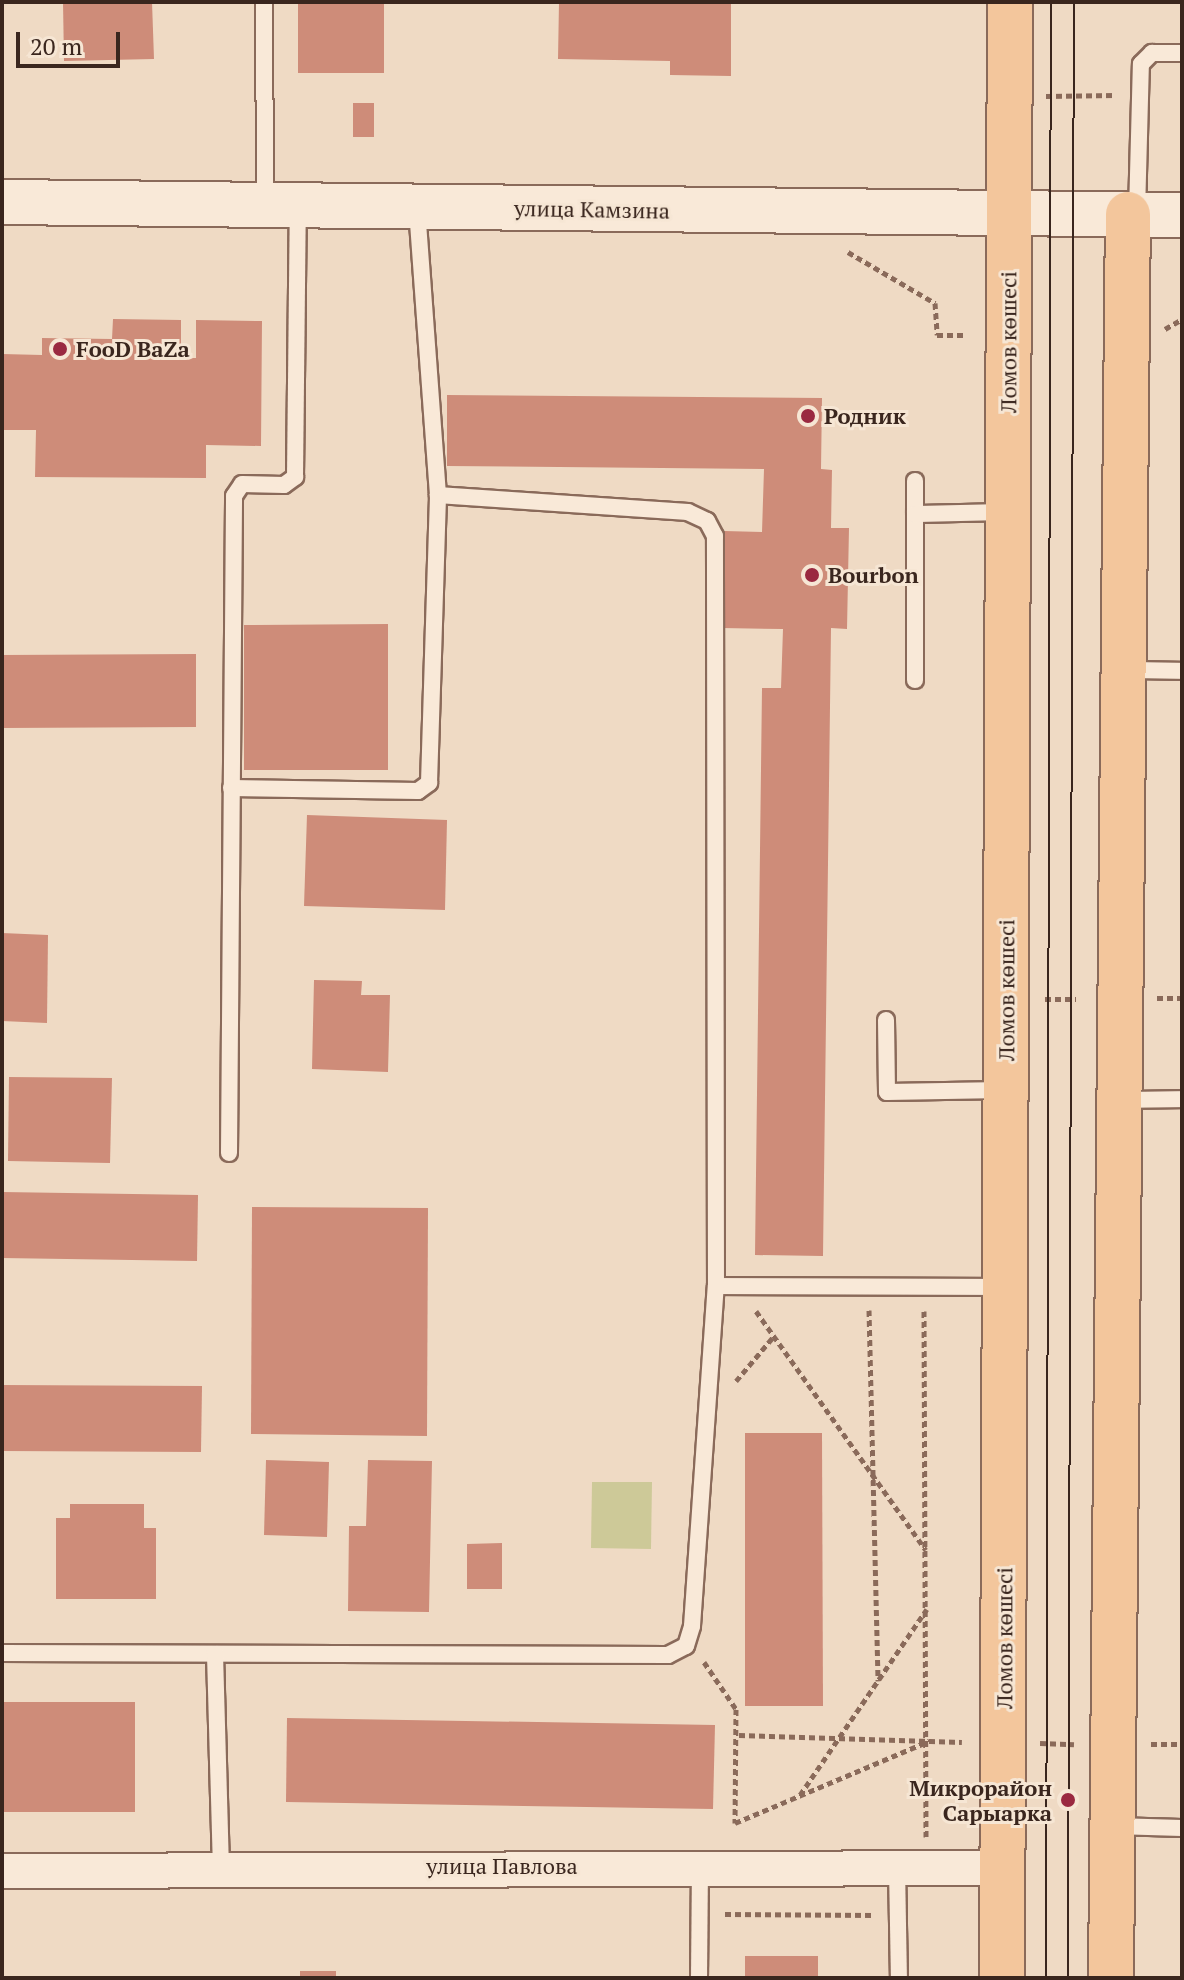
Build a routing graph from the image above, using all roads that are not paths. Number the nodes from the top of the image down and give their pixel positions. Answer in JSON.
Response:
{"nodes":[{"id":1,"x":264,"y":2,"type":"edge"},
{"id":2,"x":1010,"y":2,"type":"edge"},
{"id":3,"x":1182,"y":53,"type":"edge"},
{"id":4,"x":2,"y":202,"type":"edge"},
{"id":5,"x":282,"y":204,"type":"junction"},
{"id":6,"x":417,"y":205,"type":"junction"},
{"id":7,"x":1133,"y":214,"type":"junction"},
{"id":8,"x":1182,"y":215,"type":"edge"},
{"id":9,"x":1008,"y":217,"type":"junction"},
{"id":10,"x":915,"y":481,"type":"dead end"},
{"id":11,"x":438,"y":495,"type":"junction"},
{"id":12,"x":1007,"y":512,"type":"junction"},
{"id":13,"x":915,"y":514,"type":"junction"},
{"id":14,"x":1124,"y":670,"type":"junction"},
{"id":15,"x":1182,"y":671,"type":"edge"},
{"id":16,"x":915,"y":680,"type":"dead end"},
{"id":17,"x":231,"y":788,"type":"junction"},
{"id":18,"x":886,"y":1020,"type":"dead end"},
{"id":19,"x":1005,"y":1090,"type":"junction"},
{"id":20,"x":1182,"y":1099,"type":"edge"},
{"id":21,"x":1120,"y":1100,"type":"junction"},
{"id":22,"x":229,"y":1153,"type":"dead end"},
{"id":23,"x":716,"y":1286,"type":"junction"},
{"id":24,"x":1005,"y":1287,"type":"junction"},
{"id":25,"x":2,"y":1653,"type":"edge"},
{"id":26,"x":215,"y":1654,"type":"junction"},
{"id":27,"x":1113,"y":1826,"type":"junction"},
{"id":28,"x":1182,"y":1828,"type":"edge"},
{"id":29,"x":700,"y":1865,"type":"junction"},
{"id":30,"x":911,"y":1867,"type":"junction"},
{"id":31,"x":1003,"y":1868,"type":"junction"},
{"id":32,"x":221,"y":1869,"type":"junction"},
{"id":33,"x":2,"y":1871,"type":"edge"},
{"id":34,"x":699,"y":1978,"type":"edge"},
{"id":35,"x":899,"y":1978,"type":"edge"},
{"id":36,"x":1002,"y":1978,"type":"edge"},
{"id":37,"x":1111,"y":1978,"type":"edge"}],
"edges":[{"from":1,"to":5,"type":"lane"},
{"from":2,"to":9,"type":"main road","name":"Ломов көшесі"},
{"from":3,"to":7,"type":"lane"},
{"from":4,"to":5,"type":"main road","name":"улица Камзина"},
{"from":5,"to":6,"type":"main road","name":"улица Камзина"},
{"from":5,"to":17,"type":"lane"},
{"from":6,"to":9,"type":"main road","name":"улица Камзина"},
{"from":6,"to":11,"type":"lane"},
{"from":7,"to":8,"type":"main road","name":"улица Камзина"},
{"from":7,"to":9,"type":"main road","name":"улица Камзина"},
{"from":7,"to":14,"type":"main road"},
{"from":9,"to":12,"type":"main road","name":"Ломов көшесі"},
{"from":10,"to":13,"type":"lane"},
{"from":11,"to":17,"type":"lane"},
{"from":11,"to":23,"type":"lane"},
{"from":12,"to":13,"type":"lane"},
{"from":12,"to":19,"type":"main road","name":"Ломов көшесі"},
{"from":13,"to":16,"type":"lane"},
{"from":14,"to":15,"type":"lane"},
{"from":14,"to":21,"type":"main road"},
{"from":17,"to":22,"type":"lane"},
{"from":18,"to":19,"type":"lane"},
{"from":19,"to":24,"type":"main road","name":"Ломов көшесі"},
{"from":20,"to":21,"type":"lane"},
{"from":21,"to":27,"type":"main road"},
{"from":23,"to":24,"type":"lane"},
{"from":23,"to":26,"type":"lane"},
{"from":24,"to":31,"type":"main road","name":"Ломов көшесі"},
{"from":25,"to":26,"type":"lane"},
{"from":26,"to":32,"type":"lane"},
{"from":27,"to":28,"type":"lane"},
{"from":27,"to":37,"type":"main road"},
{"from":29,"to":30,"type":"street","name":"улица Павлова"},
{"from":29,"to":32,"type":"street","name":"улица Павлова"},
{"from":29,"to":34,"type":"lane"},
{"from":30,"to":31,"type":"street","name":"улица Павлова"},
{"from":30,"to":35,"type":"lane"},
{"from":31,"to":36,"type":"main road","name":"Ломов көшесі"},
{"from":32,"to":33,"type":"street","name":"улица Павлова"}]}
